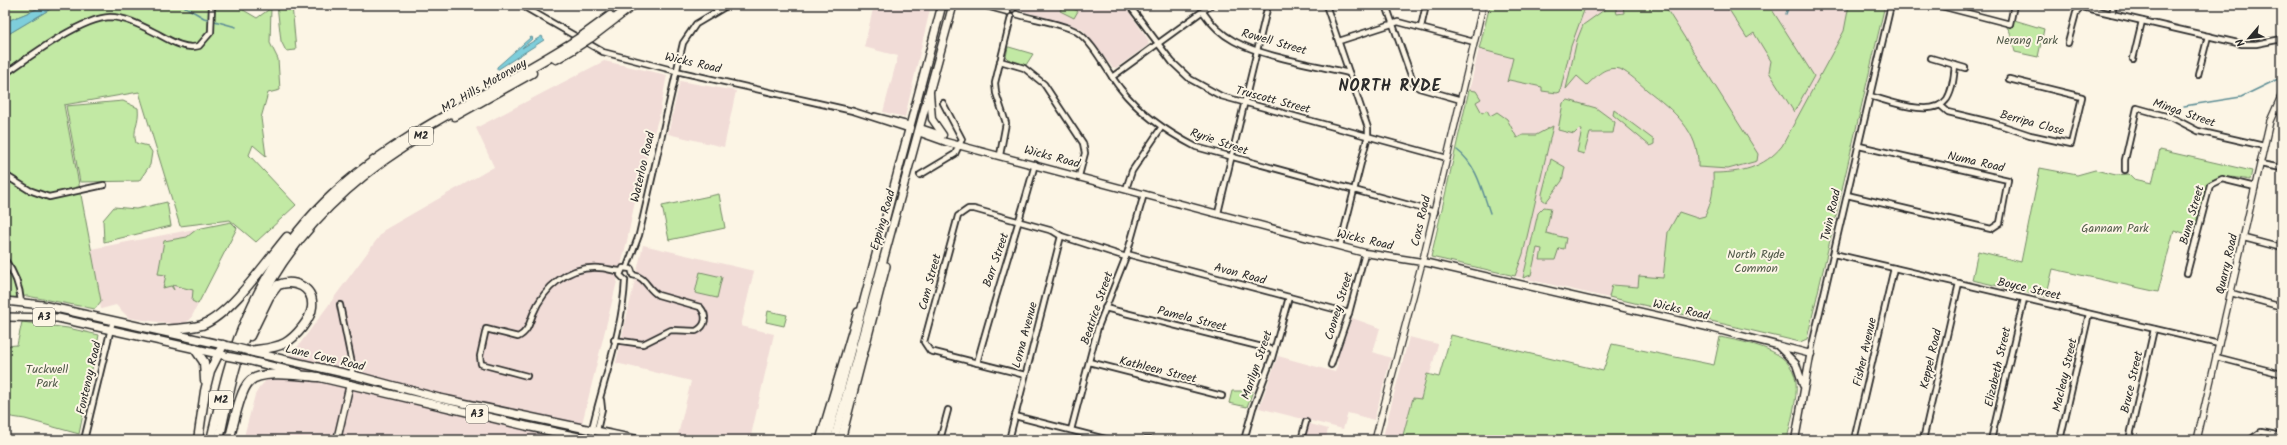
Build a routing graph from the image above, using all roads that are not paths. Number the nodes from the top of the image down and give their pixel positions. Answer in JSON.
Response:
{"nodes":[{"id":1,"x":212,"y":5,"type":"edge"},
{"id":2,"x":521,"y":5,"type":"edge"},
{"id":3,"x":624,"y":5,"type":"edge"},
{"id":4,"x":633,"y":5,"type":"edge"},
{"id":5,"x":728,"y":5,"type":"edge"},
{"id":6,"x":942,"y":5,"type":"edge"},
{"id":7,"x":953,"y":5,"type":"edge"},
{"id":8,"x":982,"y":5,"type":"edge"},
{"id":9,"x":1129,"y":5,"type":"edge"},
{"id":10,"x":1211,"y":5,"type":"edge"},
{"id":11,"x":1268,"y":5,"type":"edge"},
{"id":12,"x":1326,"y":5,"type":"edge"},
{"id":13,"x":1386,"y":5,"type":"edge"},
{"id":14,"x":1426,"y":5,"type":"edge"},
{"id":15,"x":1483,"y":5,"type":"edge"},
{"id":16,"x":1891,"y":5,"type":"edge"},
{"id":17,"x":1937,"y":5,"type":"edge"},
{"id":18,"x":2014,"y":5,"type":"edge"},
{"id":19,"x":2114,"y":5,"type":"edge"},
{"id":20,"x":1013,"y":7,"type":"edge"},
{"id":21,"x":1955,"y":7,"type":"edge"},
{"id":22,"x":1008,"y":12,"type":"junction"},
{"id":23,"x":1203,"y":12,"type":"junction"},
{"id":24,"x":1016,"y":14,"type":"junction"},
{"id":25,"x":2112,"y":14,"type":"junction"},
{"id":26,"x":1011,"y":17,"type":"junction"},
{"id":27,"x":2142,"y":21,"type":"junction"},
{"id":28,"x":1392,"y":23,"type":"junction"},
{"id":29,"x":1421,"y":27,"type":"junction"},
{"id":30,"x":587,"y":36,"type":"junction"},
{"id":31,"x":2208,"y":36,"type":"junction"},
{"id":32,"x":2282,"y":38,"type":"edge"},
{"id":33,"x":1339,"y":41,"type":"junction"},
{"id":34,"x":1474,"y":42,"type":"junction"},
{"id":35,"x":1158,"y":44,"type":"junction"},
{"id":36,"x":2068,"y":44,"type":"dead end"},
{"id":37,"x":570,"y":47,"type":"junction"},
{"id":38,"x":1257,"y":50,"type":"junction"},
{"id":39,"x":1931,"y":58,"type":"dead end"},
{"id":40,"x":2133,"y":59,"type":"dead end"},
{"id":41,"x":1000,"y":62,"type":"junction"},
{"id":42,"x":1955,"y":65,"type":"junction"},
{"id":43,"x":1965,"y":68,"type":"dead end"},
{"id":44,"x":676,"y":72,"type":"junction"},
{"id":45,"x":1350,"y":73,"type":"junction"},
{"id":46,"x":5,"y":74,"type":"edge"},
{"id":47,"x":2198,"y":75,"type":"dead end"},
{"id":48,"x":1112,"y":76,"type":"junction"},
{"id":49,"x":2009,"y":79,"type":"dead end"},
{"id":50,"x":930,"y":90,"type":"junction"},
{"id":51,"x":1870,"y":96,"type":"junction"},
{"id":52,"x":2282,"y":97,"type":"edge"},
{"id":53,"x":1461,"y":100,"type":"junction"},
{"id":54,"x":943,"y":103,"type":"dead end"},
{"id":55,"x":1245,"y":104,"type":"junction"},
{"id":56,"x":1940,"y":105,"type":"junction"},
{"id":57,"x":910,"y":127,"type":"junction"},
{"id":58,"x":1161,"y":128,"type":"junction"},
{"id":59,"x":919,"y":130,"type":"junction"},
{"id":60,"x":943,"y":135,"type":"junction"},
{"id":61,"x":1368,"y":135,"type":"junction"},
{"id":62,"x":951,"y":142,"type":"junction"},
{"id":63,"x":960,"y":144,"type":"junction"},
{"id":64,"x":1858,"y":146,"type":"junction"},
{"id":65,"x":2264,"y":146,"type":"junction"},
{"id":66,"x":1000,"y":155,"type":"junction"},
{"id":67,"x":1231,"y":158,"type":"junction"},
{"id":68,"x":1447,"y":158,"type":"junction"},
{"id":69,"x":1036,"y":164,"type":"junction"},
{"id":70,"x":2260,"y":164,"type":"junction"},
{"id":71,"x":2282,"y":168,"type":"edge"},
{"id":72,"x":2125,"y":170,"type":"dead end"},
{"id":73,"x":5,"y":175,"type":"edge"},
{"id":74,"x":920,"y":175,"type":"dead end"},
{"id":75,"x":1079,"y":176,"type":"junction"},
{"id":76,"x":104,"y":186,"type":"dead end"},
{"id":77,"x":2255,"y":187,"type":"junction"},
{"id":78,"x":1126,"y":189,"type":"junction"},
{"id":79,"x":1355,"y":190,"type":"junction"},
{"id":80,"x":1144,"y":194,"type":"junction"},
{"id":81,"x":1847,"y":196,"type":"junction"},
{"id":82,"x":321,"y":204,"type":"junction"},
{"id":83,"x":1435,"y":212,"type":"junction"},
{"id":84,"x":1218,"y":213,"type":"junction"},
{"id":85,"x":958,"y":216,"type":"joint"},
{"id":86,"x":1020,"y":222,"type":"junction"},
{"id":87,"x":890,"y":234,"type":"junction"},
{"id":88,"x":1061,"y":236,"type":"junction"},
{"id":89,"x":2244,"y":238,"type":"junction"},
{"id":90,"x":1340,"y":246,"type":"junction"},
{"id":91,"x":2282,"y":248,"type":"edge"},
{"id":92,"x":1365,"y":252,"type":"junction"},
{"id":93,"x":1834,"y":254,"type":"junction"},
{"id":94,"x":1126,"y":256,"type":"junction"},
{"id":95,"x":5,"y":260,"type":"edge"},
{"id":96,"x":1422,"y":262,"type":"junction"},
{"id":97,"x":627,"y":267,"type":"junction"},
{"id":98,"x":1894,"y":268,"type":"junction"},
{"id":99,"x":874,"y":269,"type":"junction"},
{"id":100,"x":620,"y":271,"type":"junction"},
{"id":101,"x":2187,"y":273,"type":"dead end"},
{"id":102,"x":633,"y":275,"type":"junction"},
{"id":103,"x":625,"y":280,"type":"junction"},
{"id":104,"x":1960,"y":283,"type":"junction"},
{"id":105,"x":2231,"y":293,"type":"junction"},
{"id":106,"x":1289,"y":297,"type":"junction"},
{"id":107,"x":2024,"y":299,"type":"junction"},
{"id":108,"x":5,"y":301,"type":"edge"},
{"id":109,"x":21,"y":302,"type":"junction"},
{"id":110,"x":340,"y":305,"type":"dead end"},
{"id":111,"x":2282,"y":307,"type":"edge"},
{"id":112,"x":1105,"y":308,"type":"junction"},
{"id":113,"x":1349,"y":313,"type":"junction"},
{"id":114,"x":2089,"y":314,"type":"junction"},
{"id":115,"x":5,"y":317,"type":"edge"},
{"id":116,"x":20,"y":317,"type":"junction"},
{"id":117,"x":112,"y":320,"type":"junction"},
{"id":118,"x":2154,"y":329,"type":"junction"},
{"id":119,"x":110,"y":330,"type":"junction"},
{"id":120,"x":159,"y":330,"type":"junction"},
{"id":121,"x":614,"y":340,"type":"junction"},
{"id":122,"x":1774,"y":343,"type":"junction"},
{"id":123,"x":2219,"y":344,"type":"junction"},
{"id":124,"x":226,"y":345,"type":"junction"},
{"id":125,"x":195,"y":348,"type":"junction"},
{"id":126,"x":1274,"y":350,"type":"junction"},
{"id":127,"x":249,"y":351,"type":"junction"},
{"id":128,"x":1811,"y":352,"type":"junction"},
{"id":129,"x":222,"y":355,"type":"junction"},
{"id":130,"x":2216,"y":357,"type":"junction"},
{"id":131,"x":243,"y":360,"type":"junction"},
{"id":132,"x":1089,"y":362,"type":"junction"},
{"id":133,"x":977,"y":363,"type":"junction"},
{"id":134,"x":1330,"y":365,"type":"dead end"},
{"id":135,"x":2282,"y":374,"type":"edge"},
{"id":136,"x":352,"y":375,"type":"junction"},
{"id":137,"x":1025,"y":375,"type":"junction"},
{"id":138,"x":528,"y":376,"type":"dead end"},
{"id":139,"x":318,"y":377,"type":"junction"},
{"id":140,"x":350,"y":384,"type":"junction"},
{"id":141,"x":1804,"y":389,"type":"junction"},
{"id":142,"x":205,"y":391,"type":"junction"},
{"id":143,"x":1222,"y":396,"type":"dead end"},
{"id":144,"x":948,"y":410,"type":"dead end"},
{"id":145,"x":1015,"y":416,"type":"junction"},
{"id":146,"x":1306,"y":422,"type":"dead end"},
{"id":147,"x":594,"y":430,"type":"junction"},
{"id":148,"x":1071,"y":430,"type":"junction"},
{"id":149,"x":1797,"y":431,"type":"junction"},
{"id":150,"x":566,"y":434,"type":"junction"},
{"id":151,"x":2282,"y":436,"type":"edge"},
{"id":152,"x":84,"y":440,"type":"edge"},
{"id":153,"x":198,"y":440,"type":"edge"},
{"id":154,"x":211,"y":440,"type":"edge"},
{"id":155,"x":219,"y":440,"type":"edge"},
{"id":156,"x":229,"y":440,"type":"edge"},
{"id":157,"x":337,"y":440,"type":"edge"},
{"id":158,"x":574,"y":440,"type":"edge"},
{"id":159,"x":591,"y":440,"type":"edge"},
{"id":160,"x":638,"y":440,"type":"edge"},
{"id":161,"x":820,"y":440,"type":"edge"},
{"id":162,"x":827,"y":440,"type":"edge"},
{"id":163,"x":834,"y":440,"type":"edge"},
{"id":164,"x":841,"y":440,"type":"edge"},
{"id":165,"x":940,"y":440,"type":"edge"},
{"id":166,"x":1009,"y":440,"type":"edge"},
{"id":167,"x":1152,"y":440,"type":"edge"},
{"id":168,"x":1244,"y":440,"type":"edge"},
{"id":169,"x":1301,"y":440,"type":"edge"},
{"id":170,"x":1374,"y":440,"type":"edge"},
{"id":171,"x":1795,"y":440,"type":"edge"},
{"id":172,"x":1799,"y":440,"type":"edge"},
{"id":173,"x":1854,"y":440,"type":"edge"},
{"id":174,"x":1923,"y":440,"type":"edge"},
{"id":175,"x":1991,"y":440,"type":"edge"},
{"id":176,"x":2060,"y":440,"type":"edge"},
{"id":177,"x":2129,"y":440,"type":"edge"},
{"id":178,"x":2197,"y":440,"type":"edge"},
{"id":179,"x":2250,"y":440,"type":"edge"}],
"edges":[{"from":1,"to":46,"type":"street"},
{"from":2,"to":44,"type":"street","name":"Wicks Road"},
{"from":3,"to":30,"type":"highway","name":"M2 Hills Motorway","number":"M2"},
{"from":4,"to":30,"type":"highway","name":"M2 Hills Motorway","number":"M2"},
{"from":5,"to":44,"type":"street","name":"Waterloo Road"},
{"from":6,"to":57,"type":"main road","name":"Epping Road"},
{"from":7,"to":50,"type":"main road","name":"Epping Road"},
{"from":8,"to":22,"type":"street"},
{"from":9,"to":35,"type":"street","name":"Truscott Street"},
{"from":10,"to":23,"type":"street"},
{"from":11,"to":38,"type":"street"},
{"from":12,"to":33,"type":"street"},
{"from":13,"to":28,"type":"street"},
{"from":14,"to":29,"type":"street"},
{"from":15,"to":34,"type":"street","name":"Coxs Road"},
{"from":16,"to":51,"type":"street","name":"Twin Road"},
{"from":17,"to":21,"type":"street"},
{"from":18,"to":21,"type":"street"},
{"from":19,"to":25,"type":"street"},
{"from":20,"to":22,"type":"street"},
{"from":20,"to":24,"type":"street"},
{"from":22,"to":26,"type":"street"},
{"from":23,"to":35,"type":"street"},
{"from":23,"to":38,"type":"street","name":"Rowell Street"},
{"from":24,"to":26,"type":"street"},
{"from":24,"to":48,"type":"street","name":"Ryrie Street"},
{"from":25,"to":27,"type":"street"},
{"from":25,"to":36,"type":"street"},
{"from":26,"to":41,"type":"street"},
{"from":27,"to":31,"type":"street"},
{"from":27,"to":40,"type":"street"},
{"from":28,"to":29,"type":"street"},
{"from":28,"to":33,"type":"street"},
{"from":28,"to":53,"type":"street"},
{"from":29,"to":34,"type":"street"},
{"from":30,"to":37,"type":"highway","name":"M2 Hills Motorway","number":"M2","bridge":true},
{"from":31,"to":32,"type":"street"},
{"from":31,"to":47,"type":"street"},
{"from":33,"to":45,"type":"street"},
{"from":34,"to":53,"type":"street","name":"Coxs Road"},
{"from":35,"to":48,"type":"street"},
{"from":35,"to":55,"type":"street","name":"Truscott Street"},
{"from":37,"to":82,"type":"highway","name":"M2 Hills Motorway","number":"M2"},
{"from":37,"to":131,"type":"highway","name":"M2 Hills Motorway","number":"M2"},
{"from":38,"to":45,"type":"street","name":"Rowell Street"},
{"from":38,"to":55,"type":"street"},
{"from":39,"to":42,"type":"street"},
{"from":41,"to":66,"type":"street"},
{"from":41,"to":75,"type":"street"},
{"from":42,"to":43,"type":"street"},
{"from":42,"to":56,"type":"street"},
{"from":44,"to":57,"type":"street","name":"Wicks Road"},
{"from":44,"to":97,"type":"street","name":"Waterloo Road"},
{"from":45,"to":61,"type":"street"},
{"from":48,"to":58,"type":"street","name":"Ryrie Street"},
{"from":49,"to":56,"type":"street","name":"Berripa Close"},
{"from":50,"to":59,"type":"main road","name":"Epping Road"},
{"from":50,"to":60,"type":"main road"},
{"from":51,"to":56,"type":"street"},
{"from":51,"to":64,"type":"street","name":"Twin Road"},
{"from":52,"to":65,"type":"street","name":"Quarry Road"},
{"from":53,"to":68,"type":"street","name":"Coxs Road"},
{"from":54,"to":63,"type":"street"},
{"from":55,"to":61,"type":"street","name":"Truscott Street"},
{"from":55,"to":67,"type":"street"},
{"from":57,"to":59,"type":"main road","name":"Wicks Road"},
{"from":57,"to":99,"type":"main road","name":"Epping Road"},
{"from":58,"to":67,"type":"street","name":"Ryrie Street"},
{"from":58,"to":78,"type":"street"},
{"from":59,"to":60,"type":"main road","name":"Wicks Road"},
{"from":59,"to":62,"type":"main road","name":"Wicks Road"},
{"from":59,"to":87,"type":"main road","name":"Epping Road"},
{"from":60,"to":62,"type":"main road","name":"Wicks Road"},
{"from":61,"to":68,"type":"street","name":"Truscott Street"},
{"from":61,"to":79,"type":"street"},
{"from":62,"to":63,"type":"main road","name":"Wicks Road"},
{"from":63,"to":66,"type":"main road","name":"Wicks Road"},
{"from":63,"to":74,"type":"street"},
{"from":64,"to":81,"type":"street","name":"Twin Road"},
{"from":64,"to":81,"type":"street","name":"Numa Road"},
{"from":65,"to":70,"type":"street","name":"Quarry Road"},
{"from":65,"to":72,"type":"street","name":"Minga Street"},
{"from":66,"to":69,"type":"main road","name":"Wicks Road"},
{"from":67,"to":79,"type":"street","name":"Ryrie Street"},
{"from":67,"to":84,"type":"street"},
{"from":68,"to":83,"type":"street","name":"Coxs Road"},
{"from":69,"to":75,"type":"main road","name":"Wicks Road"},
{"from":69,"to":86,"type":"street","name":"Barr Street"},
{"from":70,"to":71,"type":"street"},
{"from":70,"to":77,"type":"street","name":"Quarry Road"},
{"from":73,"to":76,"type":"street"},
{"from":75,"to":78,"type":"main road","name":"Wicks Road"},
{"from":77,"to":89,"type":"street","name":"Quarry Road"},
{"from":77,"to":101,"type":"street","name":"Buna Street"},
{"from":78,"to":80,"type":"main road","name":"Wicks Road"},
{"from":79,"to":83,"type":"street","name":"Ryrie Street"},
{"from":79,"to":90,"type":"street"},
{"from":80,"to":84,"type":"main road","name":"Wicks Road"},
{"from":80,"to":94,"type":"street","name":"Beatrice Street"},
{"from":81,"to":93,"type":"street","name":"Twin Road"},
{"from":82,"to":120,"type":"highway","number":"M2"},
{"from":82,"to":154,"type":"highway","name":"M2 Hills Motorway","number":"M2"},
{"from":83,"to":96,"type":"street","name":"Coxs Road"},
{"from":84,"to":90,"type":"main road","name":"Wicks Road"},
{"from":85,"to":86,"type":"street","name":"Avon Road"},
{"from":85,"to":133,"type":"street","name":"Cam Street"},
{"from":86,"to":88,"type":"street","name":"Avon Road"},
{"from":86,"to":133,"type":"street","name":"Barr Street"},
{"from":87,"to":163,"type":"main road","name":"Epping Road"},
{"from":87,"to":164,"type":"main road"},
{"from":88,"to":94,"type":"street","name":"Avon Road"},
{"from":88,"to":137,"type":"street","name":"Lorna Avenue"},
{"from":89,"to":91,"type":"street"},
{"from":89,"to":105,"type":"street","name":"Quarry Road"},
{"from":90,"to":92,"type":"main road","name":"Wicks Road"},
{"from":92,"to":96,"type":"main road","name":"Wicks Road"},
{"from":92,"to":113,"type":"street","name":"Cooney Street"},
{"from":93,"to":98,"type":"street","name":"Boyce Street"},
{"from":93,"to":128,"type":"street","name":"Twin Road"},
{"from":94,"to":106,"type":"street","name":"Avon Road"},
{"from":94,"to":112,"type":"street","name":"Beatrice Street"},
{"from":95,"to":109,"type":"street"},
{"from":96,"to":122,"type":"main road","name":"Wicks Road"},
{"from":96,"to":170,"type":"street","name":"Coxs Road"},
{"from":97,"to":100,"type":"street"},
{"from":97,"to":102,"type":"street"},
{"from":98,"to":104,"type":"street","name":"Boyce Street"},
{"from":98,"to":173,"type":"street","name":"Fisher Avenue"},
{"from":99,"to":161,"type":"main road"},
{"from":99,"to":162,"type":"main road","name":"Epping Road"},
{"from":100,"to":103,"type":"street"},
{"from":100,"to":138,"type":"street"},
{"from":102,"to":103,"type":"street"},
{"from":102,"to":121,"type":"street"},
{"from":103,"to":121,"type":"street"},
{"from":104,"to":107,"type":"street","name":"Boyce Street"},
{"from":104,"to":174,"type":"street","name":"Keppel Road"},
{"from":105,"to":111,"type":"street"},
{"from":105,"to":123,"type":"street","name":"Quarry Road"},
{"from":106,"to":113,"type":"street","name":"Avon Road"},
{"from":106,"to":126,"type":"street","name":"Marilyn Street"},
{"from":107,"to":114,"type":"street","name":"Boyce Street"},
{"from":107,"to":175,"type":"street","name":"Elizabeth Street"},
{"from":108,"to":109,"type":"main road","name":"Lane Cove Road","number":"A3"},
{"from":109,"to":116,"type":"main road"},
{"from":109,"to":117,"type":"main road","name":"Lane Cove Road","number":"A3"},
{"from":110,"to":136,"type":"street"},
{"from":112,"to":126,"type":"street","name":"Pamela Street"},
{"from":112,"to":132,"type":"street","name":"Beatrice Street"},
{"from":113,"to":134,"type":"street","name":"Cooney Street"},
{"from":114,"to":118,"type":"street","name":"Boyce Street"},
{"from":114,"to":176,"type":"street","name":"Macleay Street"},
{"from":115,"to":116,"type":"main road","name":"Lane Cove Road","number":"A3"},
{"from":116,"to":119,"type":"main road","name":"Lane Cove Road","number":"A3"},
{"from":117,"to":119,"type":"street","name":"Fontenoy Road"},
{"from":117,"to":120,"type":"main road","name":"Lane Cove Road","number":"A3"},
{"from":118,"to":123,"type":"street","name":"Boyce Street"},
{"from":118,"to":177,"type":"street","name":"Bruce Street"},
{"from":119,"to":125,"type":"main road","name":"Lane Cove Road","number":"A3"},
{"from":119,"to":152,"type":"street","name":"Fontenoy Road"},
{"from":120,"to":124,"type":"main road","name":"Lane Cove Road","number":"A3"},
{"from":121,"to":147,"type":"street"},
{"from":122,"to":128,"type":"main road","name":"Wicks Road"},
{"from":122,"to":141,"type":"main road"},
{"from":123,"to":130,"type":"street","name":"Quarry Road"},
{"from":124,"to":127,"type":"main road","name":"Lane Cove Road","number":"A3","bridge":true},
{"from":124,"to":129,"type":"highway"},
{"from":125,"to":129,"type":"main road","name":"Lane Cove Road","number":"A3"},
{"from":125,"to":142,"type":"highway"},
{"from":126,"to":168,"type":"street","name":"Marilyn Street"},
{"from":127,"to":131,"type":"highway","number":"M2"},
{"from":127,"to":136,"type":"main road","name":"Lane Cove Road","number":"A3"},
{"from":128,"to":141,"type":"main road","name":"Twin Road"},
{"from":129,"to":131,"type":"main road","name":"Lane Cove Road","number":"A3","bridge":true},
{"from":129,"to":142,"type":"highway"},
{"from":130,"to":135,"type":"street"},
{"from":130,"to":178,"type":"street","name":"Quarry Road"},
{"from":131,"to":139,"type":"main road","name":"Lane Cove Road","number":"A3"},
{"from":131,"to":155,"type":"highway","name":"M2 Hills Motorway","number":"M2"},
{"from":132,"to":143,"type":"street","name":"Kathleen Street"},
{"from":132,"to":148,"type":"street","name":"Beatrice Street"},
{"from":133,"to":137,"type":"street"},
{"from":136,"to":140,"type":"main road"},
{"from":136,"to":147,"type":"main road","name":"Lane Cove Road","number":"A3"},
{"from":137,"to":145,"type":"street","name":"Lorna Avenue"},
{"from":139,"to":140,"type":"main road","name":"Lane Cove Road","number":"A3"},
{"from":139,"to":156,"type":"highway","number":"M2"},
{"from":140,"to":150,"type":"main road","name":"Lane Cove Road","number":"A3"},
{"from":140,"to":157,"type":"main road"},
{"from":141,"to":149,"type":"main road","name":"Twin Road"},
{"from":142,"to":153,"type":"highway"},
{"from":144,"to":165,"type":"street"},
{"from":145,"to":148,"type":"street"},
{"from":145,"to":166,"type":"street","name":"Lorna Avenue"},
{"from":146,"to":169,"type":"street"},
{"from":147,"to":159,"type":"main road"},
{"from":147,"to":160,"type":"main road","name":"Lane Cove Road","number":"A3"},
{"from":148,"to":167,"type":"street"},
{"from":149,"to":171,"type":"main road","name":"Twin Road"},
{"from":149,"to":172,"type":"main road","name":"Twin Road"},
{"from":150,"to":158,"type":"street"},
{"from":150,"to":159,"type":"main road","name":"Lane Cove Road","number":"A3"},
{"from":151,"to":179,"type":"street"}]}
